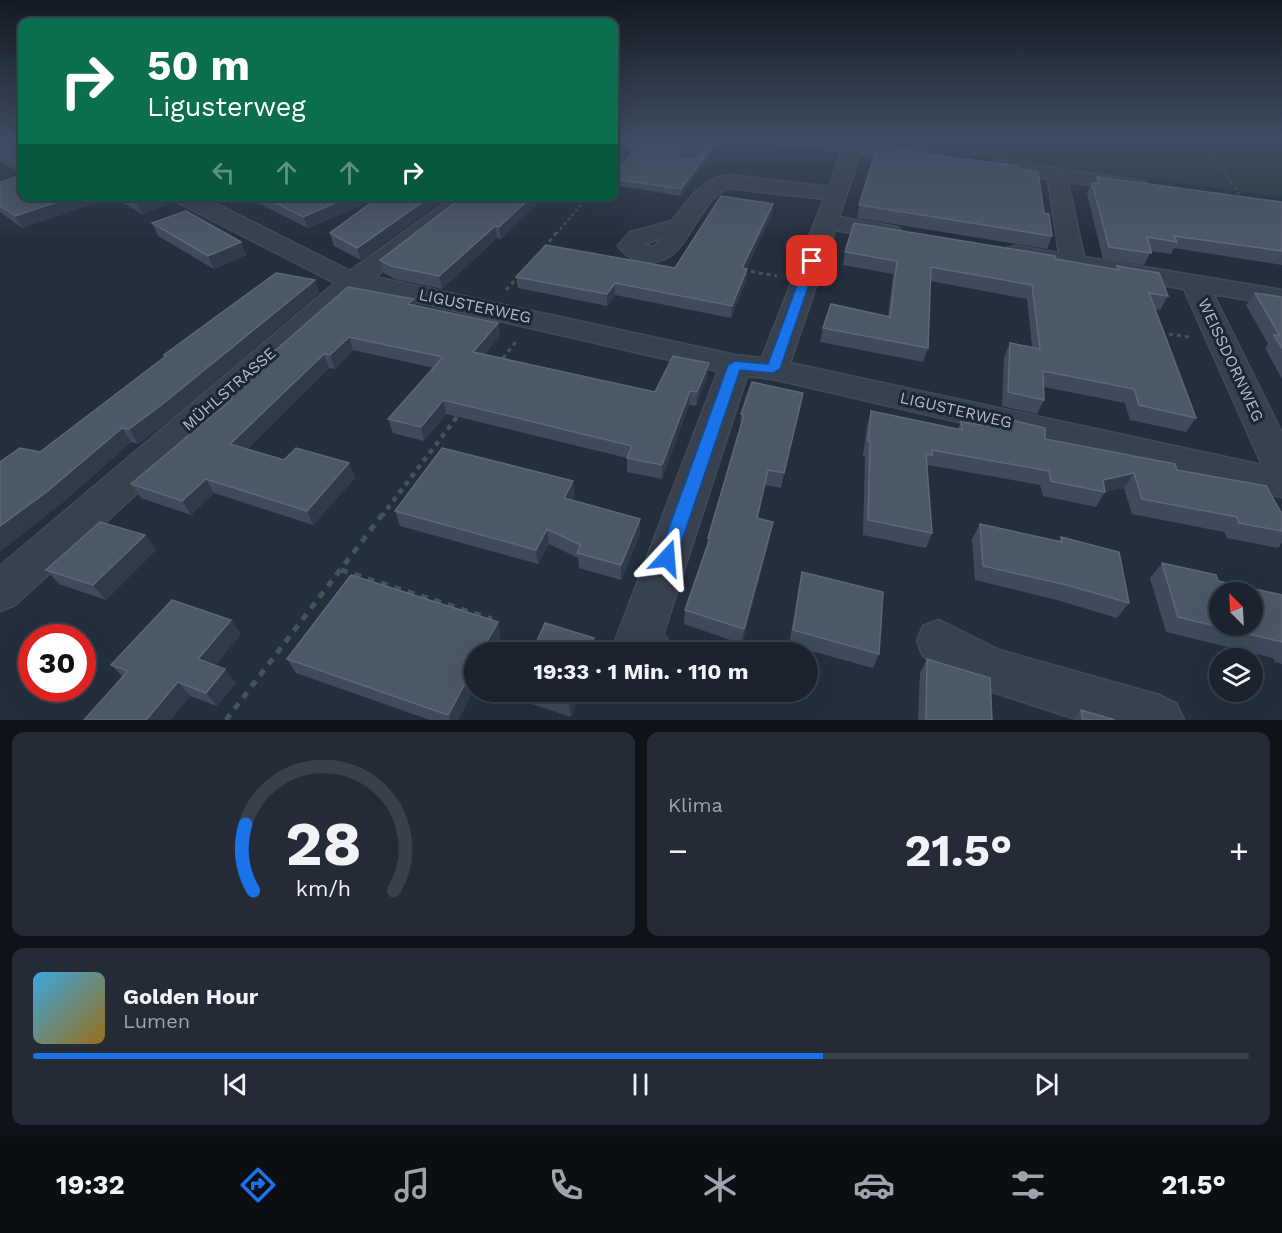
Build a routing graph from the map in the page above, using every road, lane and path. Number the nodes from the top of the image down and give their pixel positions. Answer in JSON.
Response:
{"nodes":[{"id":1,"x":844,"y":171,"type":"edge"},
{"id":2,"x":1027,"y":171,"type":"edge"},
{"id":3,"x":1223,"y":171,"type":"edge"},
{"id":4,"x":1057,"y":175,"type":"junction"},
{"id":5,"x":1161,"y":188,"type":"edge"},
{"id":6,"x":835,"y":194,"type":"junction"},
{"id":7,"x":1242,"y":199,"type":"edge"},
{"id":8,"x":193,"y":201,"type":"edge"},
{"id":9,"x":461,"y":201,"type":"edge"},
{"id":10,"x":585,"y":201,"type":"edge"},
{"id":11,"x":826,"y":222,"type":"junction"},
{"id":12,"x":681,"y":227,"type":"dead end"},
{"id":13,"x":909,"y":236,"type":"edge"},
{"id":14,"x":991,"y":249,"type":"edge"},
{"id":15,"x":541,"y":251,"type":"edge"},
{"id":16,"x":1073,"y":262,"type":"junction"},
{"id":17,"x":519,"y":276,"type":"edge"},
{"id":18,"x":354,"y":281,"type":"junction"},
{"id":19,"x":1195,"y":284,"type":"junction"},
{"id":20,"x":1282,"y":298,"type":"edge"},
{"id":21,"x":490,"y":309,"type":"junction"},
{"id":22,"x":534,"y":319,"type":"junction"},
{"id":23,"x":1158,"y":332,"type":"edge"},
{"id":24,"x":1222,"y":342,"type":"junction"},
{"id":25,"x":735,"y":365,"type":"junction"},
{"id":26,"x":508,"y":368,"type":"edge"},
{"id":27,"x":773,"y":369,"type":"junction"},
{"id":28,"x":463,"y":409,"type":"edge"},
{"id":29,"x":430,"y":453,"type":"junction"},
{"id":30,"x":441,"y":456,"type":"edge"},
{"id":31,"x":1282,"y":469,"type":"edge"},
{"id":32,"x":1282,"y":483,"type":"edge"},
{"id":33,"x":340,"y":570,"type":"junction"},
{"id":34,"x":0,"y":592,"type":"edge"},
{"id":35,"x":492,"y":619,"type":"edge"},
{"id":36,"x":939,"y":641,"type":"dead end"},
{"id":37,"x":638,"y":642,"type":"edge"},
{"id":38,"x":226,"y":720,"type":"edge"},
{"id":39,"x":1159,"y":720,"type":"edge"}],
"edges":[{"from":1,"to":6,"type":"street"},
{"from":2,"to":4,"type":"street"},
{"from":3,"to":7,"type":"path"},
{"from":4,"to":5,"type":"street"},
{"from":4,"to":16,"type":"street"},
{"from":6,"to":11,"type":"street"},
{"from":6,"to":12,"type":"street"},
{"from":8,"to":18,"type":"street","name":"LIGUSTERWEG"},
{"from":9,"to":18,"type":"street","name":"MÜHLSTRASSE"},
{"from":10,"to":15,"type":"path"},
{"from":11,"to":13,"type":"street"},
{"from":11,"to":27,"type":"street"},
{"from":14,"to":16,"type":"street"},
{"from":16,"to":19,"type":"street"},
{"from":17,"to":21,"type":"path"},
{"from":18,"to":21,"type":"street","name":"LIGUSTERWEG"},
{"from":18,"to":34,"type":"street","name":"MÜHLSTRASSE"},
{"from":19,"to":20,"type":"street"},
{"from":19,"to":24,"type":"street","name":"WEISSDORNWEG"},
{"from":21,"to":22,"type":"street","name":"LIGUSTERWEG"},
{"from":22,"to":25,"type":"street","name":"LIGUSTERWEG"},
{"from":22,"to":26,"type":"path"},
{"from":23,"to":24,"type":"path"},
{"from":24,"to":31,"type":"street","name":"WEISSDORNWEG"},
{"from":25,"to":27,"type":"street","name":"LIGUSTERWEG"},
{"from":25,"to":37,"type":"street"},
{"from":27,"to":32,"type":"street","name":"LIGUSTERWEG"},
{"from":28,"to":29,"type":"path"},
{"from":29,"to":30,"type":"path"},
{"from":29,"to":33,"type":"path"},
{"from":33,"to":35,"type":"path"},
{"from":33,"to":38,"type":"path"},
{"from":36,"to":39,"type":"street"}]}
